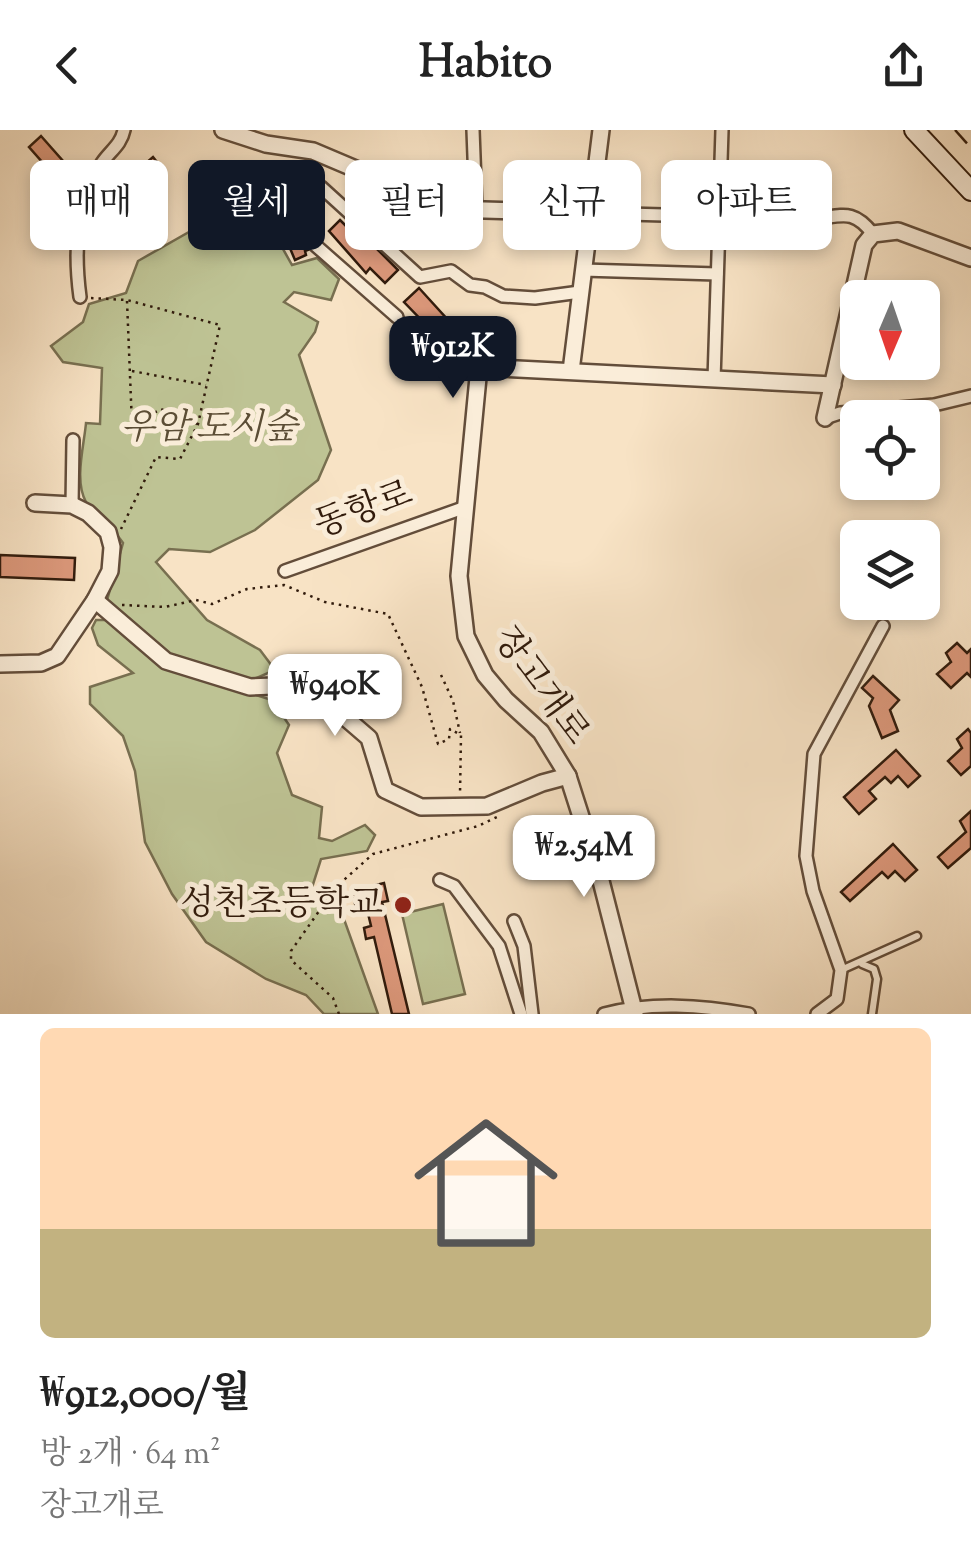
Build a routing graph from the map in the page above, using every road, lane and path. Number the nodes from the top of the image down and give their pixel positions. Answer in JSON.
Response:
{"nodes":[{"id":1,"x":124,"y":130,"type":"edge"},
{"id":2,"x":223,"y":130,"type":"edge"},
{"id":3,"x":473,"y":130,"type":"edge"},
{"id":4,"x":601,"y":130,"type":"edge"},
{"id":5,"x":722,"y":130,"type":"edge"},
{"id":6,"x":914,"y":130,"type":"edge"},
{"id":7,"x":930,"y":130,"type":"edge"},
{"id":8,"x":104,"y":160,"type":"edge"},
{"id":9,"x":474,"y":160,"type":"edge"},
{"id":10,"x":598,"y":160,"type":"edge"},
{"id":11,"x":721,"y":160,"type":"edge"},
{"id":12,"x":345,"y":165,"type":"edge"},
{"id":13,"x":971,"y":174,"type":"edge"},
{"id":14,"x":971,"y":190,"type":"edge"},
{"id":15,"x":832,"y":215,"type":"edge"},
{"id":16,"x":873,"y":234,"type":"junction"},
{"id":17,"x":78,"y":250,"type":"edge"},
{"id":18,"x":586,"y":250,"type":"edge"},
{"id":19,"x":717,"y":250,"type":"edge"},
{"id":20,"x":971,"y":258,"type":"edge"},
{"id":21,"x":583,"y":270,"type":"junction"},
{"id":22,"x":716,"y":274,"type":"junction"},
{"id":23,"x":580,"y":292,"type":"junction"},
{"id":24,"x":80,"y":297,"type":"joint"},
{"id":25,"x":127,"y":300,"type":"junction"},
{"id":26,"x":397,"y":317,"type":"dead end"},
{"id":27,"x":130,"y":370,"type":"junction"},
{"id":28,"x":572,"y":371,"type":"junction"},
{"id":29,"x":714,"y":380,"type":"junction"},
{"id":30,"x":206,"y":384,"type":"junction"},
{"id":31,"x":832,"y":385,"type":"junction"},
{"id":32,"x":971,"y":396,"type":"edge"},
{"id":33,"x":825,"y":418,"type":"joint"},
{"id":34,"x":198,"y":424,"type":"junction"},
{"id":35,"x":73,"y":440,"type":"dead end"},
{"id":36,"x":35,"y":503,"type":"dead end"},
{"id":37,"x":72,"y":505,"type":"junction"},
{"id":38,"x":463,"y":508,"type":"junction"},
{"id":39,"x":112,"y":547,"type":"junction"},
{"id":40,"x":285,"y":571,"type":"dead end"},
{"id":41,"x":96,"y":598,"type":"junction"},
{"id":42,"x":883,"y":626,"type":"dead end"},
{"id":43,"x":0,"y":664,"type":"edge"},
{"id":44,"x":441,"y":675,"type":"dead end"},
{"id":45,"x":460,"y":735,"type":"junction"},
{"id":46,"x":568,"y":776,"type":"junction"},
{"id":47,"x":506,"y":798,"type":"junction"},
{"id":48,"x":460,"y":806,"type":"junction"},
{"id":49,"x":440,"y":880,"type":"dead end"},
{"id":50,"x":514,"y":920,"type":"dead end"},
{"id":51,"x":917,"y":936,"type":"dead end"},
{"id":52,"x":861,"y":964,"type":"junction"},
{"id":53,"x":841,"y":970,"type":"junction"},
{"id":54,"x":837,"y":998,"type":"junction"},
{"id":55,"x":634,"y":1010,"type":"edge"},
{"id":56,"x":340,"y":1014,"type":"edge"},
{"id":57,"x":521,"y":1014,"type":"edge"},
{"id":58,"x":532,"y":1014,"type":"edge"},
{"id":59,"x":604,"y":1014,"type":"edge"},
{"id":60,"x":749,"y":1014,"type":"edge"},
{"id":61,"x":817,"y":1014,"type":"edge"},
{"id":62,"x":836,"y":1014,"type":"edge"},
{"id":63,"x":872,"y":1014,"type":"edge"}],
"edges":[{"from":1,"to":8,"type":"street"},
{"from":2,"to":12,"type":"street"},
{"from":3,"to":9,"type":"street"},
{"from":4,"to":10,"type":"street"},
{"from":5,"to":11,"type":"street"},
{"from":6,"to":14,"type":"main road"},
{"from":7,"to":13,"type":"main road"},
{"from":15,"to":16,"type":"street"},
{"from":16,"to":20,"type":"street"},
{"from":16,"to":31,"type":"street"},
{"from":17,"to":24,"type":"street"},
{"from":18,"to":21,"type":"street"},
{"from":19,"to":22,"type":"street"},
{"from":21,"to":22,"type":"street"},
{"from":21,"to":23,"type":"street"},
{"from":22,"to":29,"type":"street"},
{"from":23,"to":26,"type":"street"},
{"from":23,"to":28,"type":"street"},
{"from":24,"to":25,"type":"path"},
{"from":25,"to":27,"type":"path"},
{"from":25,"to":30,"type":"path"},
{"from":27,"to":30,"type":"path"},
{"from":27,"to":34,"type":"path"},
{"from":28,"to":29,"type":"street","name":"장고개로"},
{"from":28,"to":38,"type":"street","name":"장고개로"},
{"from":29,"to":31,"type":"street","name":"장고개로"},
{"from":30,"to":34,"type":"path"},
{"from":31,"to":33,"type":"street"},
{"from":32,"to":33,"type":"street"},
{"from":34,"to":39,"type":"path"},
{"from":35,"to":37,"type":"street"},
{"from":36,"to":37,"type":"street"},
{"from":37,"to":39,"type":"street"},
{"from":38,"to":40,"type":"street","name":"동항로"},
{"from":38,"to":46,"type":"street","name":"장고개로"},
{"from":39,"to":41,"type":"street"},
{"from":41,"to":43,"type":"street"},
{"from":41,"to":45,"type":"path"},
{"from":41,"to":48,"type":"street"},
{"from":42,"to":53,"type":"street"},
{"from":44,"to":45,"type":"path"},
{"from":45,"to":48,"type":"path"},
{"from":46,"to":47,"type":"street"},
{"from":46,"to":55,"type":"street","name":"장고개로"},
{"from":47,"to":48,"type":"street"},
{"from":47,"to":56,"type":"path"},
{"from":49,"to":57,"type":"street"},
{"from":50,"to":58,"type":"street"},
{"from":51,"to":52,"type":"lane"},
{"from":52,"to":53,"type":"lane"},
{"from":52,"to":63,"type":"lane"},
{"from":53,"to":54,"type":"street"},
{"from":54,"to":61,"type":"street"},
{"from":54,"to":62,"type":"street"},
{"from":55,"to":59,"type":"street"},
{"from":55,"to":60,"type":"street"}]}
